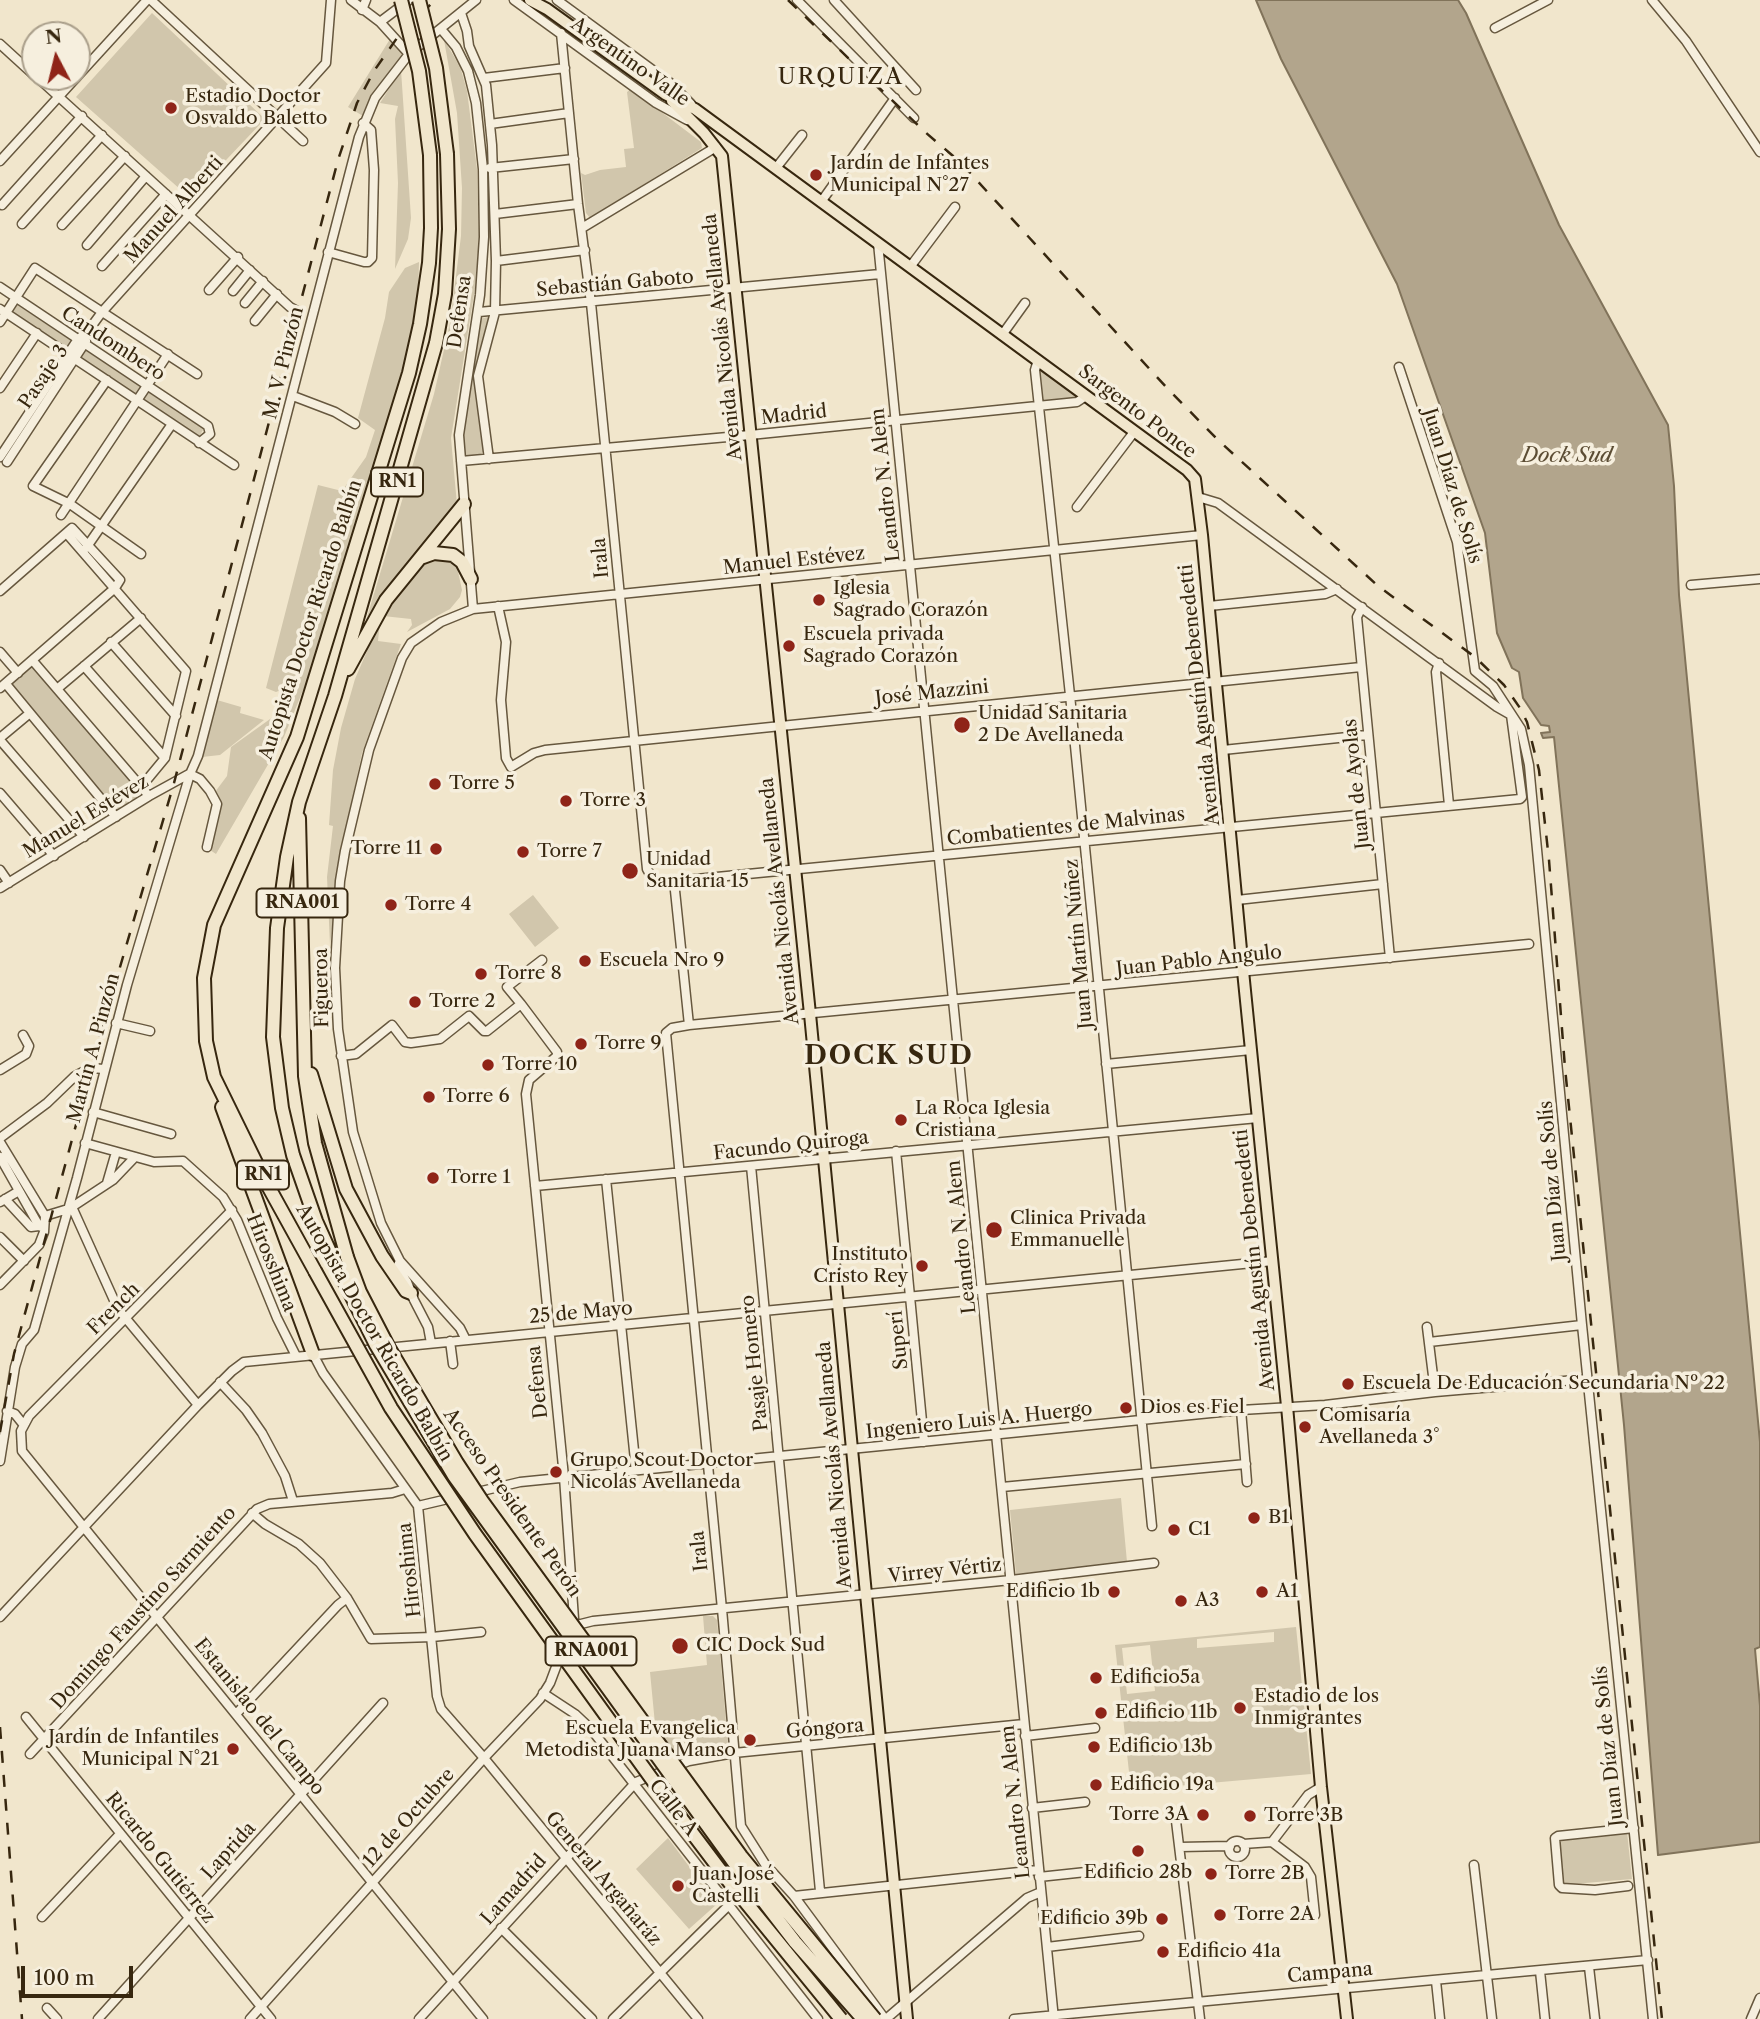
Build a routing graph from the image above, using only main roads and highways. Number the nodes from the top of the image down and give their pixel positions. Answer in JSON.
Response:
{"nodes":[{"id":1,"x":401,"y":0,"type":"edge"},
{"id":2,"x":419,"y":0,"type":"edge"},
{"id":3,"x":530,"y":0,"type":"edge"},
{"id":4,"x":544,"y":4,"type":"edge"},
{"id":5,"x":665,"y":94,"type":"junction"},
{"id":6,"x":737,"y":141,"type":"junction"},
{"id":7,"x":719,"y":151,"type":"junction"},
{"id":8,"x":1198,"y":497,"type":"joint"},
{"id":9,"x":464,"y":504,"type":"road end"},
{"id":10,"x":420,"y":559,"type":"junction"},
{"id":11,"x":471,"y":579,"type":"road end"},
{"id":12,"x":335,"y":696,"type":"junction"},
{"id":13,"x":299,"y":802,"type":"junction"},
{"id":14,"x":303,"y":1035,"type":"junction"},
{"id":15,"x":214,"y":1077,"type":"junction"},
{"id":16,"x":341,"y":1260,"type":"junction"},
{"id":17,"x":411,"y":1293,"type":"road end"},
{"id":18,"x":313,"y":1354,"type":"road end"},
{"id":19,"x":841,"y":2019,"type":"edge"},
{"id":20,"x":863,"y":2019,"type":"edge"},
{"id":21,"x":875,"y":2019,"type":"edge"},
{"id":22,"x":907,"y":2019,"type":"edge"},
{"id":23,"x":1346,"y":2019,"type":"edge"}],
"edges":[{"from":1,"to":15,"type":"highway","name":"Autopista Doctor Ricardo Balbín","number":"RN1","bridge":true},
{"from":2,"to":12,"type":"highway","name":"Autopista Doctor Ricardo Balbín","number":"RN1","bridge":true},
{"from":3,"to":4,"type":"main road"},
{"from":4,"to":5,"type":"main road"},
{"from":5,"to":6,"type":"main road","name":"Sargento Ponce"},
{"from":5,"to":7,"type":"main road"},
{"from":6,"to":7,"type":"main road"},
{"from":6,"to":8,"type":"main road","name":"Sargento Ponce"},
{"from":7,"to":22,"type":"main road","name":"Avenida Nicolás Avellaneda"},
{"from":8,"to":23,"type":"main road","name":"Avenida Agustín Debenedetti"},
{"from":9,"to":10,"type":"highway"},
{"from":10,"to":11,"type":"highway"},
{"from":10,"to":12,"type":"highway"},
{"from":12,"to":13,"type":"highway","name":"Autopista Doctor Ricardo Balbín","number":"RN1"},
{"from":13,"to":14,"type":"highway","name":"Acceso Presidente Perón","number":"RNA001"},
{"from":13,"to":16,"type":"highway","name":"Autopista Doctor Ricardo Balbín","number":"RN1"},
{"from":14,"to":16,"type":"highway","name":"Acceso Presidente Perón","number":"RNA001"},
{"from":14,"to":17,"type":"highway"},
{"from":15,"to":18,"type":"highway"},
{"from":15,"to":19,"type":"highway","name":"Autopista Doctor Ricardo Balbín","number":"RN1","bridge":true},
{"from":16,"to":20,"type":"highway","name":"Autopista Doctor Ricardo Balbín","number":"RN1","bridge":true},
{"from":16,"to":21,"type":"highway","name":"Acceso Presidente Perón","number":"RNA001","bridge":true}]}
